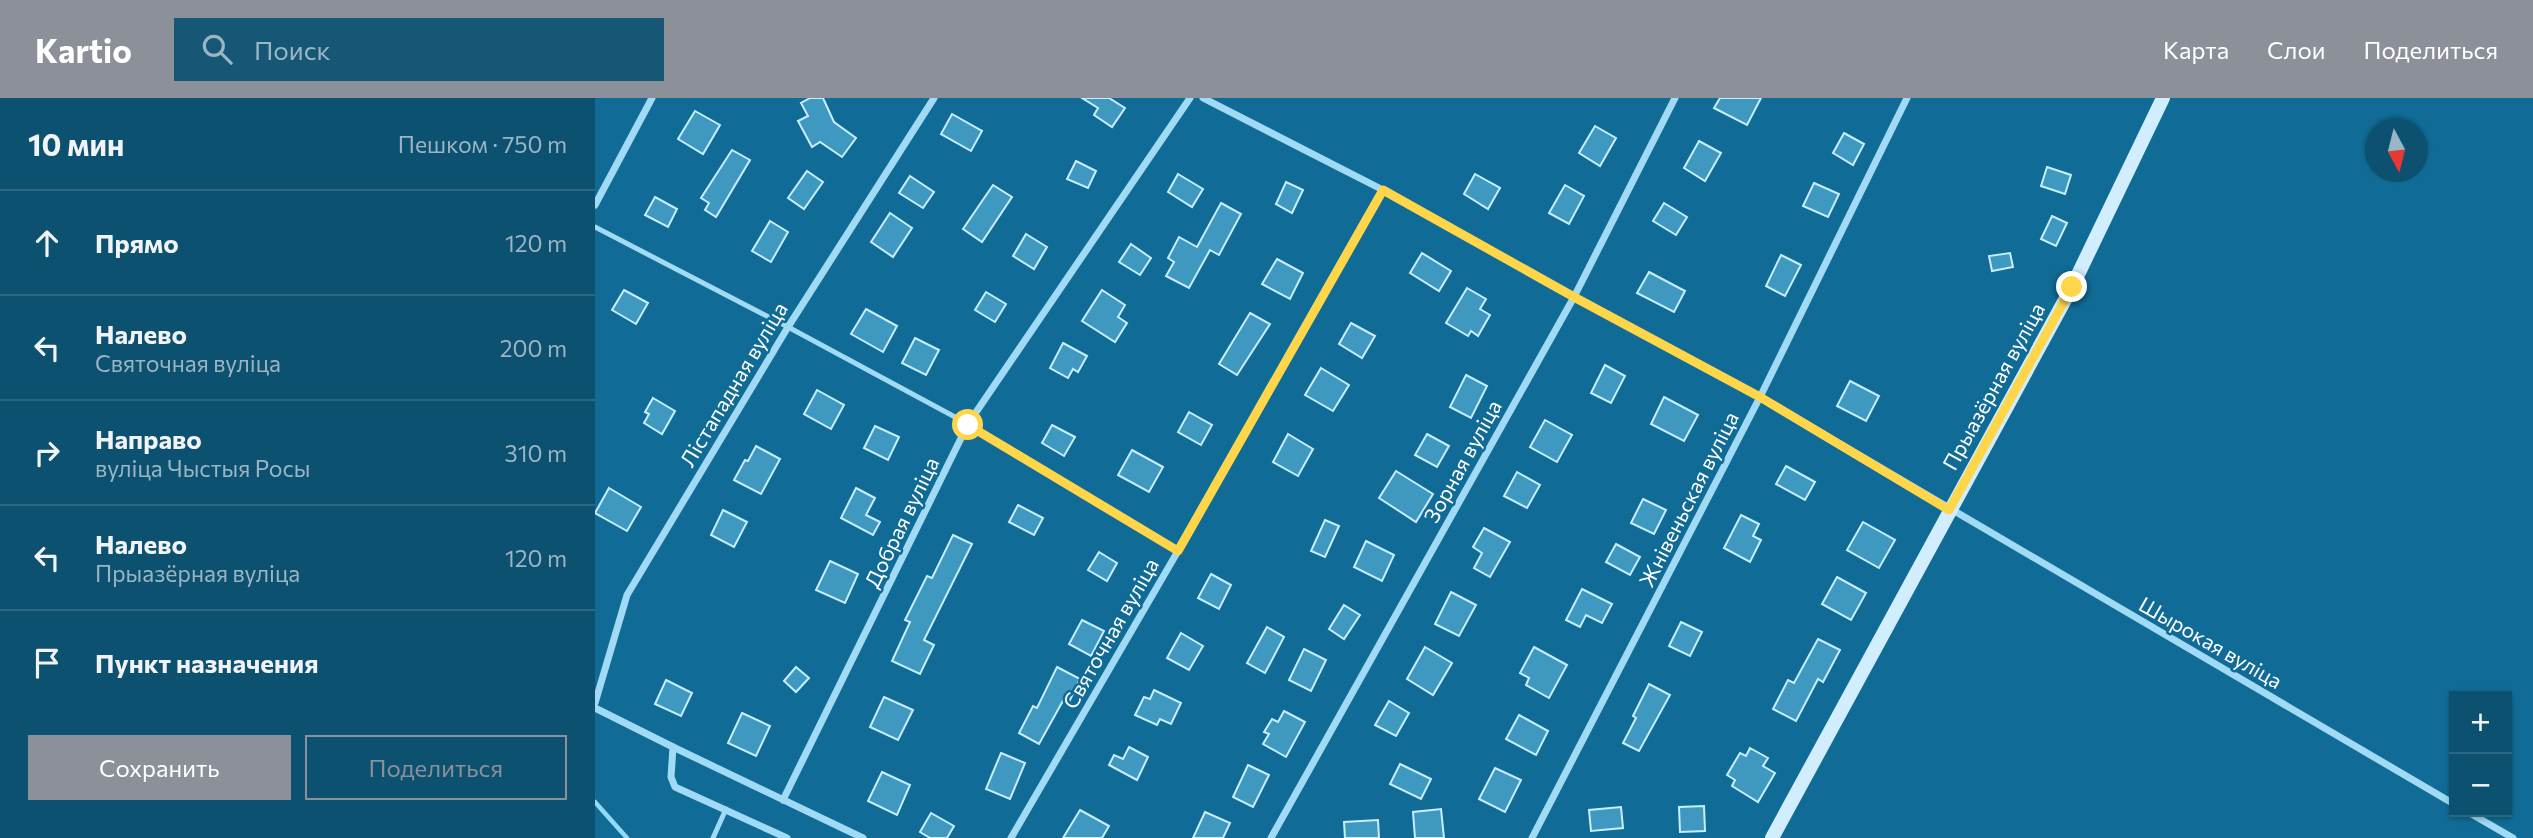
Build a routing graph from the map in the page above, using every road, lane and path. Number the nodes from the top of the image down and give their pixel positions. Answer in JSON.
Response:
{"nodes":[{"id":1,"x":652,"y":98,"type":"edge"},
{"id":2,"x":934,"y":98,"type":"edge"},
{"id":3,"x":1190,"y":98,"type":"edge"},
{"id":4,"x":1203,"y":98,"type":"edge"},
{"id":5,"x":1907,"y":98,"type":"edge"},
{"id":6,"x":2163,"y":98,"type":"edge"},
{"id":7,"x":1672,"y":99,"type":"edge"},
{"id":8,"x":1383,"y":190,"type":"junction"},
{"id":9,"x":595,"y":205,"type":"edge"},
{"id":10,"x":595,"y":227,"type":"edge"},
{"id":11,"x":1574,"y":297,"type":"junction"},
{"id":12,"x":788,"y":327,"type":"junction"},
{"id":13,"x":1760,"y":397,"type":"junction"},
{"id":14,"x":968,"y":425,"type":"junction"},
{"id":15,"x":1949,"y":510,"type":"junction"},
{"id":16,"x":1178,"y":551,"type":"junction"},
{"id":17,"x":595,"y":706,"type":"edge"},
{"id":18,"x":673,"y":747,"type":"junction"},
{"id":19,"x":783,"y":800,"type":"junction"},
{"id":20,"x":2449,"y":801,"type":"edge"},
{"id":21,"x":726,"y":809,"type":"junction"},
{"id":22,"x":2477,"y":817,"type":"edge"},
{"id":23,"x":713,"y":838,"type":"edge"},
{"id":24,"x":787,"y":838,"type":"edge"},
{"id":25,"x":863,"y":838,"type":"edge"},
{"id":26,"x":1011,"y":838,"type":"edge"},
{"id":27,"x":1271,"y":838,"type":"edge"},
{"id":28,"x":1532,"y":838,"type":"edge"},
{"id":29,"x":1772,"y":838,"type":"edge"},
{"id":30,"x":2513,"y":838,"type":"edge"}],
"edges":[{"from":1,"to":9,"type":"street"},
{"from":2,"to":12,"type":"street","name":"Лістападная вуліца"},
{"from":3,"to":14,"type":"street","name":"Добрая вуліца"},
{"from":4,"to":8,"type":"street","name":"Шырокая вуліца"},
{"from":5,"to":13,"type":"street","name":"Жнівеньская вуліца"},
{"from":6,"to":15,"type":"street","name":"Прыазёрная вуліца"},
{"from":7,"to":11,"type":"street","name":"Зорная вуліца"},
{"from":8,"to":11,"type":"street","name":"Шырокая вуліца"},
{"from":8,"to":16,"type":"street","name":"Святочная вуліца"},
{"from":10,"to":12,"type":"lane"},
{"from":11,"to":13,"type":"street","name":"Шырокая вуліца"},
{"from":11,"to":27,"type":"street","name":"Зорная вуліца"},
{"from":12,"to":14,"type":"lane"},
{"from":12,"to":17,"type":"street","name":"Лістападная вуліца"},
{"from":13,"to":15,"type":"street","name":"Шырокая вуліца"},
{"from":13,"to":28,"type":"street","name":"Жнівеньская вуліца"},
{"from":14,"to":16,"type":"lane"},
{"from":14,"to":19,"type":"street","name":"Добрая вуліца"},
{"from":15,"to":20,"type":"street","name":"Шырокая вуліца"},
{"from":15,"to":29,"type":"street","name":"Прыазёрная вуліца"},
{"from":16,"to":26,"type":"street","name":"Святочная вуліца"},
{"from":17,"to":18,"type":"street"},
{"from":18,"to":19,"type":"street"},
{"from":18,"to":21,"type":"street"},
{"from":19,"to":25,"type":"street"},
{"from":21,"to":23,"type":"lane"},
{"from":21,"to":24,"type":"street"},
{"from":22,"to":30,"type":"street"}]}
